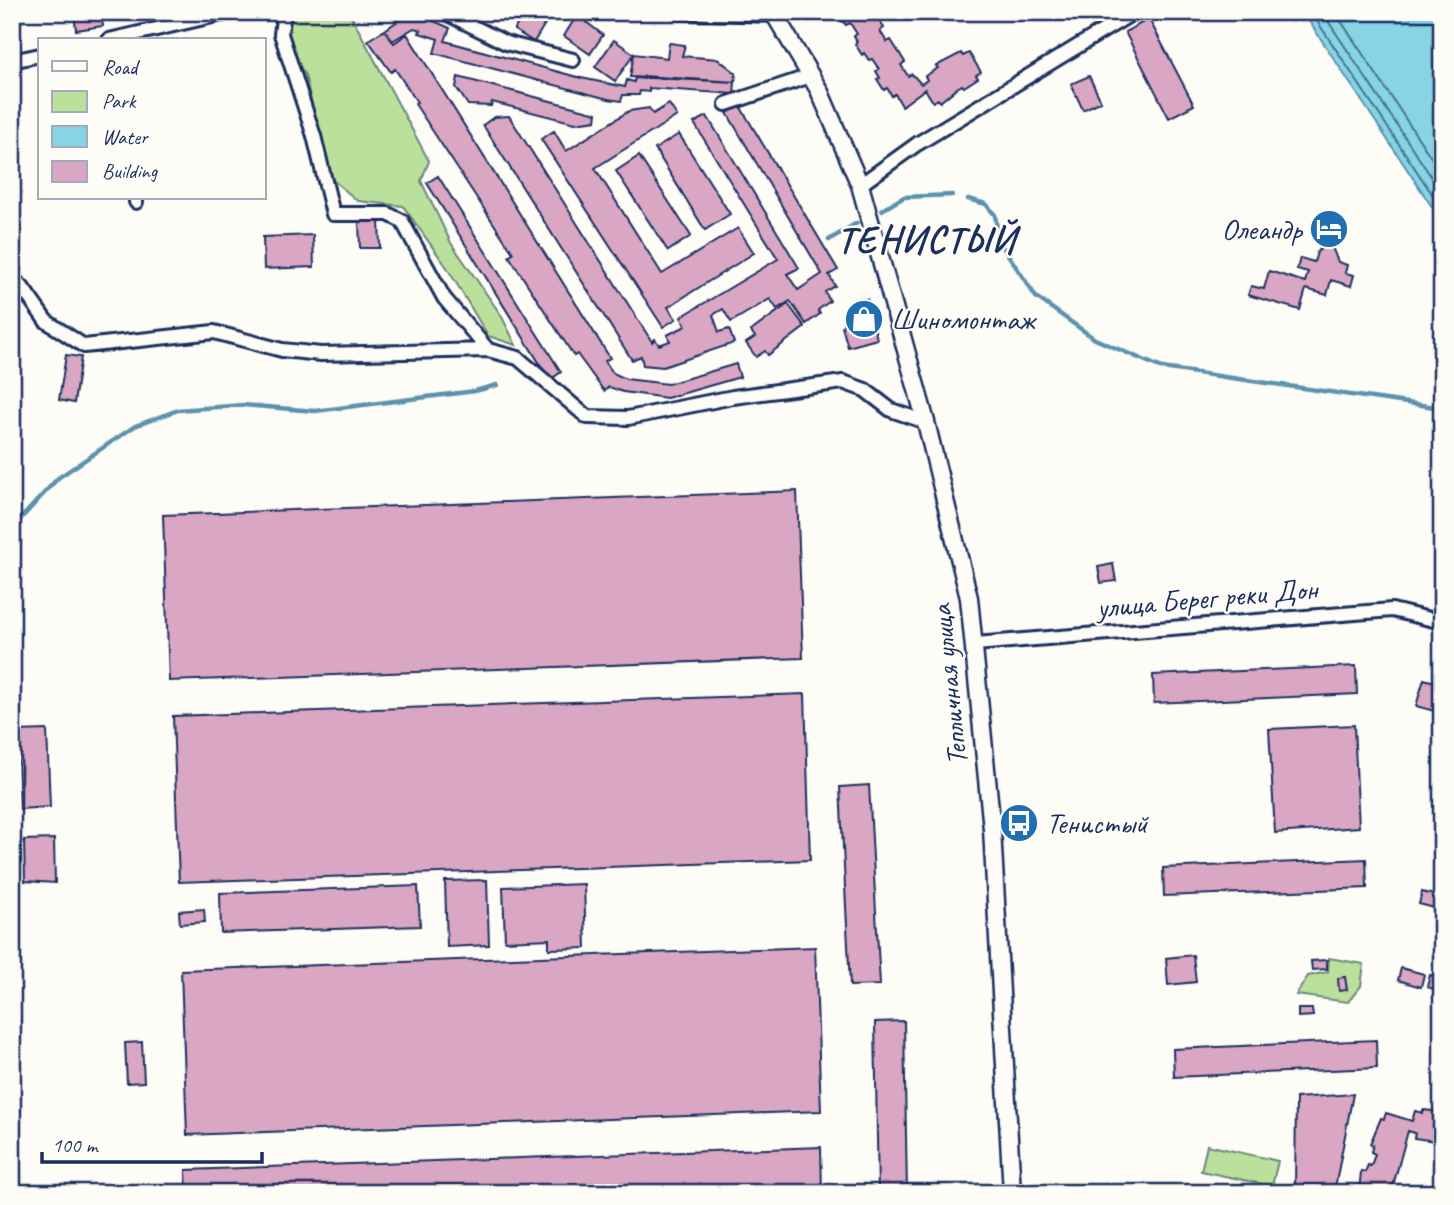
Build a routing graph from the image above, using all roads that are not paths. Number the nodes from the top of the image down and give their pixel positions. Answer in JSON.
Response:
{"nodes":[{"id":1,"x":230,"y":12,"type":"edge"},
{"id":2,"x":284,"y":12,"type":"edge"},
{"id":3,"x":444,"y":12,"type":"edge"},
{"id":4,"x":679,"y":12,"type":"edge"},
{"id":5,"x":1133,"y":12,"type":"edge"},
{"id":6,"x":773,"y":14,"type":"edge"},
{"id":7,"x":158,"y":35,"type":"edge"},
{"id":8,"x":129,"y":38,"type":"edge"},
{"id":9,"x":38,"y":55,"type":"edge"},
{"id":10,"x":573,"y":60,"type":"dead end"},
{"id":11,"x":12,"y":61,"type":"edge"},
{"id":12,"x":810,"y":76,"type":"junction"},
{"id":13,"x":726,"y":104,"type":"dead end"},
{"id":14,"x":860,"y":185,"type":"junction"},
{"id":15,"x":12,"y":279,"type":"edge"},
{"id":16,"x":488,"y":351,"type":"junction"},
{"id":17,"x":926,"y":422,"type":"junction"},
{"id":18,"x":1442,"y":622,"type":"edge"},
{"id":19,"x":975,"y":644,"type":"junction"},
{"id":20,"x":1012,"y":1193,"type":"edge"}],
"edges":[{"from":1,"to":7,"type":"street"},
{"from":2,"to":16,"type":"street"},
{"from":3,"to":10,"type":"street"},
{"from":4,"to":6,"type":"street"},
{"from":5,"to":14,"type":"street"},
{"from":6,"to":12,"type":"street","name":"Тепличная улица"},
{"from":7,"to":8,"type":"street"},
{"from":9,"to":11,"type":"street"},
{"from":12,"to":13,"type":"street"},
{"from":12,"to":14,"type":"street","name":"Тепличная улица"},
{"from":14,"to":17,"type":"street","name":"Тепличная улица"},
{"from":15,"to":16,"type":"street"},
{"from":16,"to":17,"type":"street"},
{"from":17,"to":19,"type":"street","name":"Тепличная улица"},
{"from":18,"to":19,"type":"street","name":"улица Берег реки Дон"},
{"from":19,"to":20,"type":"street","name":"Тепличная улица"}]}
